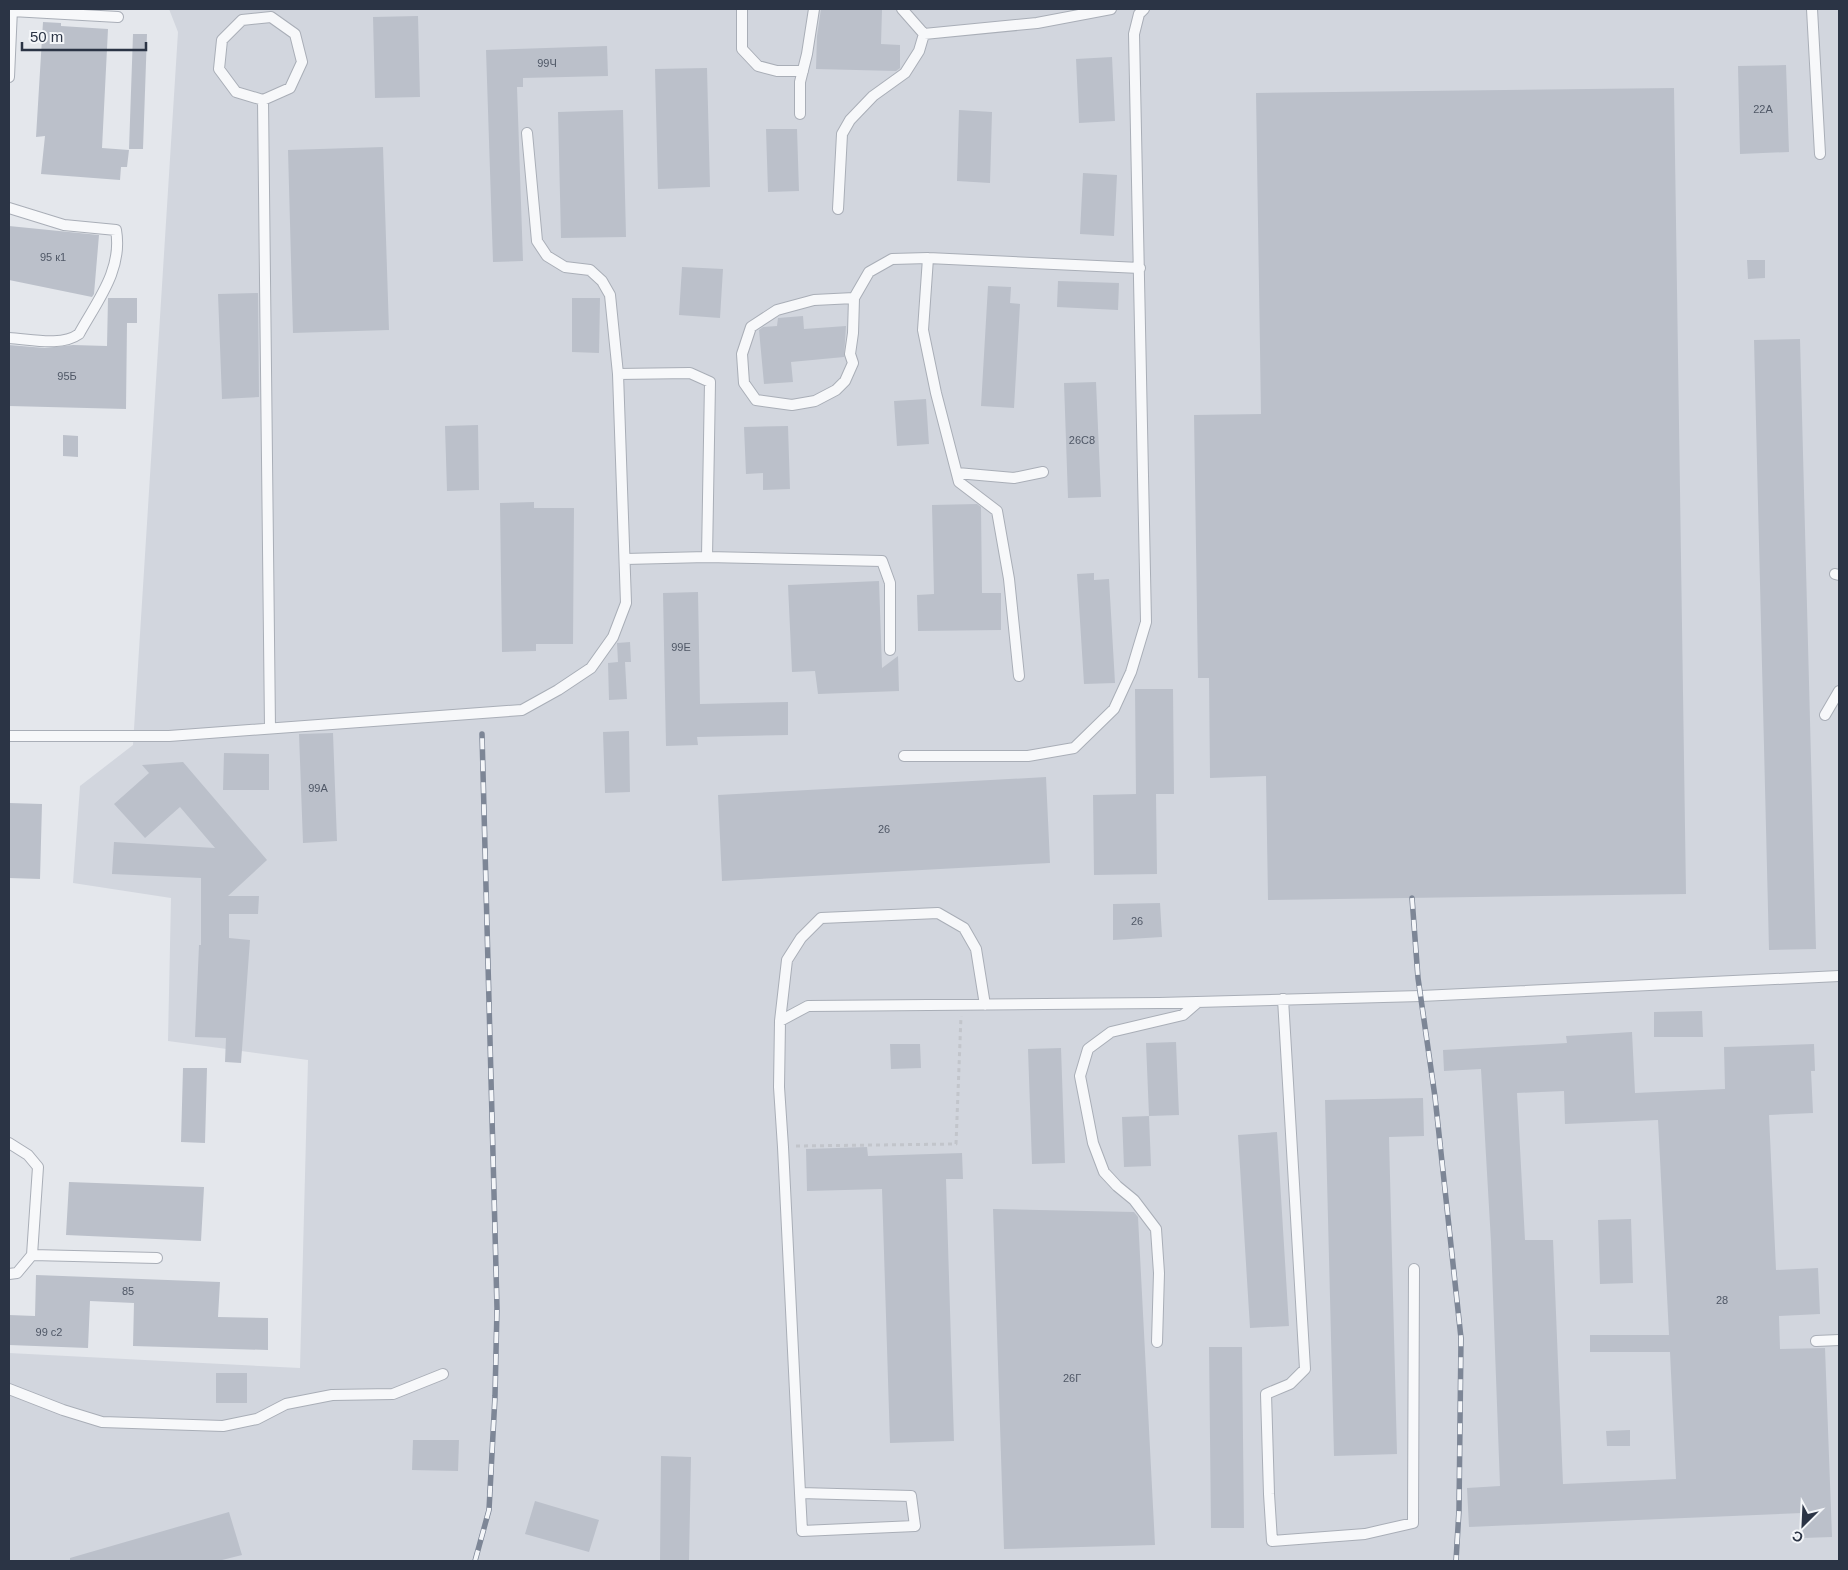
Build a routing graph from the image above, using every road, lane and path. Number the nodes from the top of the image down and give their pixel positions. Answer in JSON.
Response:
{"nodes":[{"id":1,"x":742,"y":9,"type":"edge"},
{"id":2,"x":814,"y":9,"type":"edge"},
{"id":3,"x":902,"y":9,"type":"edge"},
{"id":4,"x":1111,"y":9,"type":"edge"},
{"id":5,"x":1144,"y":9,"type":"edge"},
{"id":6,"x":1812,"y":9,"type":"edge"},
{"id":7,"x":12,"y":10,"type":"edge"},
{"id":8,"x":118,"y":17,"type":"dead end"},
{"id":9,"x":924,"y":34,"type":"junction"},
{"id":10,"x":803,"y":71,"type":"junction"},
{"id":11,"x":9,"y":77,"type":"edge"},
{"id":12,"x":263,"y":100,"type":"junction"},
{"id":13,"x":800,"y":114,"type":"dead end"},
{"id":14,"x":527,"y":133,"type":"dead end"},
{"id":15,"x":1820,"y":154,"type":"dead end"},
{"id":16,"x":9,"y":208,"type":"edge"},
{"id":17,"x":838,"y":209,"type":"dead end"},
{"id":18,"x":928,"y":258,"type":"junction"},
{"id":19,"x":1140,"y":268,"type":"junction"},
{"id":20,"x":854,"y":298,"type":"junction"},
{"id":21,"x":9,"y":338,"type":"edge"},
{"id":22,"x":618,"y":374,"type":"junction"},
{"id":23,"x":1043,"y":472,"type":"dead end"},
{"id":24,"x":957,"y":473,"type":"junction"},
{"id":25,"x":707,"y":557,"type":"junction"},
{"id":26,"x":625,"y":559,"type":"junction"},
{"id":27,"x":890,"y":650,"type":"dead end"},
{"id":28,"x":1019,"y":676,"type":"dead end"},
{"id":29,"x":1839,"y":691,"type":"edge"},
{"id":30,"x":1825,"y":715,"type":"dead end"},
{"id":31,"x":270,"y":728,"type":"junction"},
{"id":32,"x":9,"y":736,"type":"edge"},
{"id":33,"x":904,"y":756,"type":"dead end"},
{"id":34,"x":1839,"y":976,"type":"edge"},
{"id":35,"x":1283,"y":999,"type":"junction"},
{"id":36,"x":1198,"y":1002,"type":"junction"},
{"id":37,"x":962,"y":1005,"type":"junction"},
{"id":38,"x":985,"y":1005,"type":"junction"},
{"id":39,"x":780,"y":1021,"type":"junction"},
{"id":40,"x":9,"y":1143,"type":"edge"},
{"id":41,"x":783,"y":1146,"type":"junction"},
{"id":42,"x":32,"y":1255,"type":"junction"},
{"id":43,"x":157,"y":1258,"type":"dead end"},
{"id":44,"x":1414,"y":1269,"type":"dead end"},
{"id":45,"x":9,"y":1274,"type":"edge"},
{"id":46,"x":1839,"y":1340,"type":"edge"},
{"id":47,"x":1816,"y":1341,"type":"dead end"},
{"id":48,"x":1157,"y":1342,"type":"dead end"},
{"id":49,"x":443,"y":1374,"type":"dead end"},
{"id":50,"x":9,"y":1389,"type":"edge"},
{"id":51,"x":800,"y":1493,"type":"junction"}],
"edges":[{"from":1,"to":10,"type":"lane"},
{"from":2,"to":10,"type":"lane"},
{"from":3,"to":9,"type":"lane"},
{"from":4,"to":9,"type":"lane"},
{"from":5,"to":19,"type":"lane"},
{"from":6,"to":15,"type":"lane"},
{"from":7,"to":8,"type":"lane"},
{"from":7,"to":11,"type":"lane"},
{"from":9,"to":17,"type":"lane"},
{"from":10,"to":13,"type":"lane"},
{"from":12,"to":12,"type":"lane"},
{"from":12,"to":31,"type":"lane"},
{"from":14,"to":22,"type":"lane"},
{"from":16,"to":21,"type":"lane"},
{"from":18,"to":19,"type":"lane"},
{"from":18,"to":20,"type":"lane"},
{"from":18,"to":24,"type":"lane"},
{"from":19,"to":33,"type":"lane"},
{"from":20,"to":20,"type":"lane"},
{"from":22,"to":25,"type":"lane"},
{"from":22,"to":26,"type":"lane"},
{"from":23,"to":24,"type":"lane"},
{"from":24,"to":28,"type":"lane"},
{"from":25,"to":26,"type":"lane"},
{"from":25,"to":27,"type":"lane"},
{"from":26,"to":31,"type":"lane"},
{"from":29,"to":30,"type":"lane"},
{"from":31,"to":32,"type":"lane"},
{"from":34,"to":35,"type":"lane"},
{"from":35,"to":36,"type":"lane"},
{"from":35,"to":44,"type":"lane"},
{"from":36,"to":38,"type":"lane"},
{"from":36,"to":48,"type":"lane"},
{"from":37,"to":38,"type":"lane"},
{"from":37,"to":39,"type":"lane"},
{"from":37,"to":41,"type":"path"},
{"from":38,"to":39,"type":"lane"},
{"from":39,"to":41,"type":"lane"},
{"from":40,"to":42,"type":"lane"},
{"from":41,"to":51,"type":"lane"},
{"from":42,"to":43,"type":"lane"},
{"from":42,"to":45,"type":"lane"},
{"from":46,"to":47,"type":"lane"},
{"from":49,"to":50,"type":"lane"},
{"from":51,"to":51,"type":"lane"}]}
